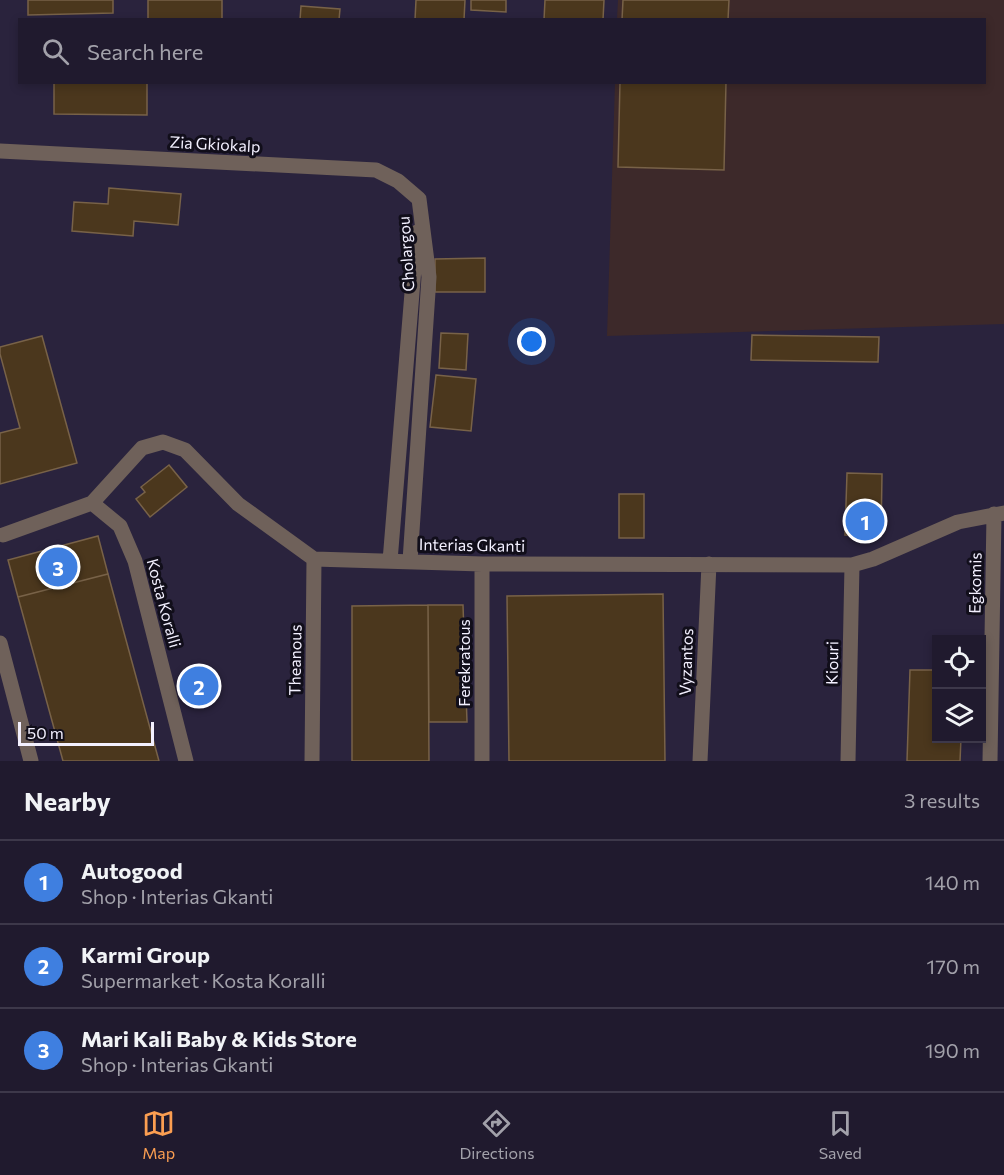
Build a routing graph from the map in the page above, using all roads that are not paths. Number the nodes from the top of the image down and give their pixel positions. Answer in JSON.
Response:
{"nodes":[{"id":1,"x":0,"y":151,"type":"edge"},
{"id":2,"x":419,"y":199,"type":"junction"},
{"id":3,"x":92,"y":503,"type":"junction"},
{"id":4,"x":999,"y":514,"type":"edge"},
{"id":5,"x":3,"y":535,"type":"dead end"},
{"id":6,"x":314,"y":559,"type":"junction"},
{"id":7,"x":390,"y":561,"type":"junction"},
{"id":8,"x":410,"y":561,"type":"junction"},
{"id":9,"x":482,"y":564,"type":"junction"},
{"id":10,"x":708,"y":564,"type":"junction"},
{"id":11,"x":852,"y":565,"type":"junction"},
{"id":12,"x":0,"y":643,"type":"edge"},
{"id":13,"x":31,"y":761,"type":"edge"},
{"id":14,"x":186,"y":761,"type":"edge"},
{"id":15,"x":312,"y":761,"type":"edge"},
{"id":16,"x":482,"y":761,"type":"edge"},
{"id":17,"x":700,"y":761,"type":"edge"},
{"id":18,"x":848,"y":761,"type":"edge"},
{"id":19,"x":990,"y":761,"type":"edge"}],
"edges":[{"from":1,"to":2,"type":"street","name":"Zia Gkiokalp"},
{"from":2,"to":7,"type":"street","name":"Cholargou"},
{"from":2,"to":8,"type":"street","name":"Cholargou"},
{"from":3,"to":5,"type":"street"},
{"from":3,"to":6,"type":"street"},
{"from":3,"to":14,"type":"street","name":"Kosta Koralli"},
{"from":4,"to":11,"type":"street","name":"Interias Gkanti"},
{"from":4,"to":19,"type":"street","name":"Egkomis"},
{"from":6,"to":7,"type":"street","name":"Interias Gkanti"},
{"from":6,"to":15,"type":"street","name":"Theanous"},
{"from":7,"to":8,"type":"street","name":"Interias Gkanti"},
{"from":8,"to":9,"type":"street","name":"Interias Gkanti"},
{"from":9,"to":10,"type":"street","name":"Interias Gkanti"},
{"from":9,"to":16,"type":"street","name":"Ferekratous"},
{"from":10,"to":11,"type":"street","name":"Interias Gkanti"},
{"from":10,"to":17,"type":"street","name":"Vyzantos"},
{"from":11,"to":18,"type":"street","name":"Kiouri"},
{"from":12,"to":13,"type":"street"}]}
